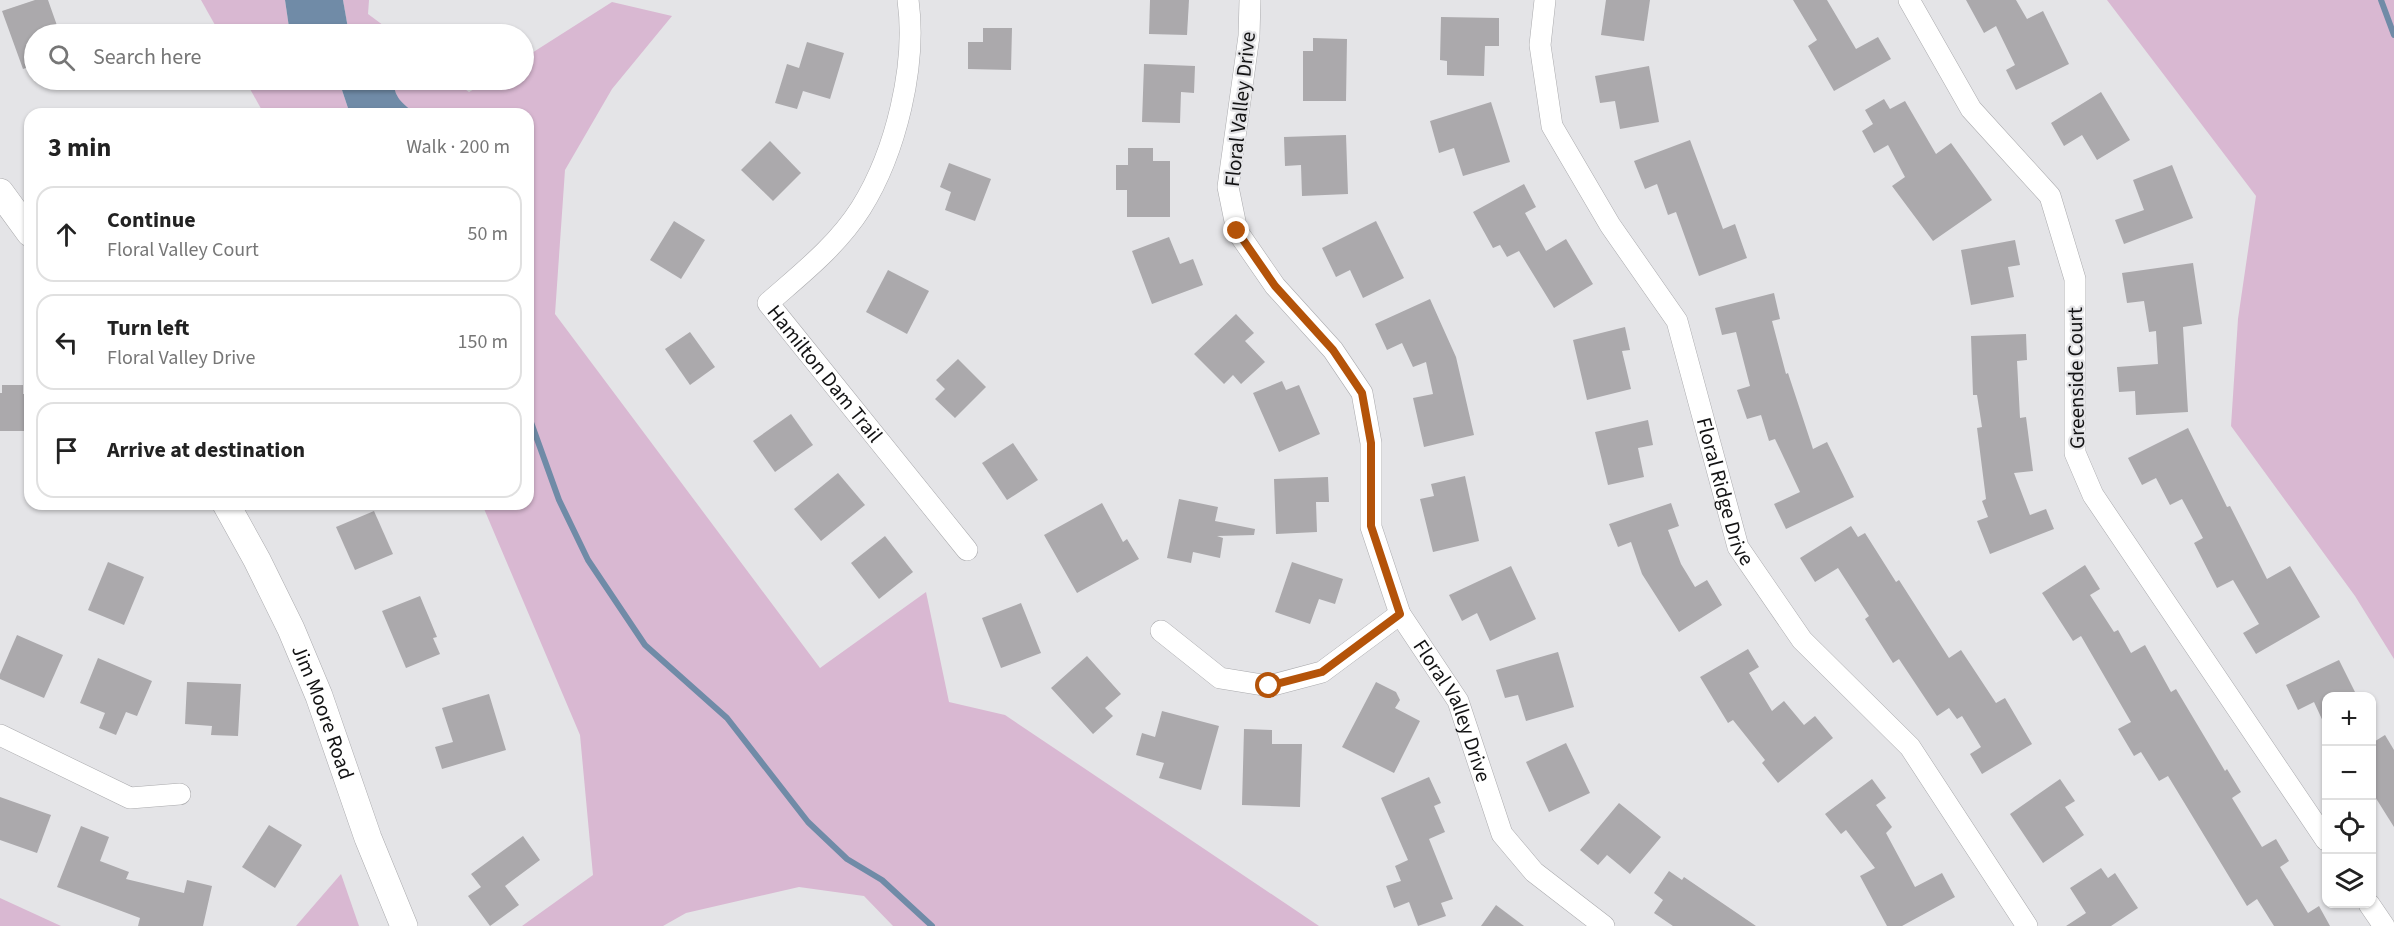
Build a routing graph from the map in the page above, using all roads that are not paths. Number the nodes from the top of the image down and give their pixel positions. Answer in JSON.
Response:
{"nodes":[{"id":1,"x":908,"y":0,"type":"edge"},
{"id":2,"x":1250,"y":0,"type":"edge"},
{"id":3,"x":1545,"y":0,"type":"edge"},
{"id":4,"x":1909,"y":0,"type":"edge"},
{"id":5,"x":0,"y":192,"type":"edge"},
{"id":6,"x":24,"y":226,"type":"edge"},
{"id":7,"x":229,"y":510,"type":"edge"},
{"id":8,"x":967,"y":550,"type":"dead end"},
{"id":9,"x":1400,"y":614,"type":"junction"},
{"id":10,"x":1161,"y":631,"type":"dead end"},
{"id":11,"x":0,"y":735,"type":"edge"},
{"id":12,"x":180,"y":794,"type":"dead end"},
{"id":13,"x":2322,"y":834,"type":"edge"},
{"id":14,"x":2372,"y":908,"type":"edge"},
{"id":15,"x":404,"y":926,"type":"edge"},
{"id":16,"x":1604,"y":926,"type":"edge"},
{"id":17,"x":2027,"y":926,"type":"edge"},
{"id":18,"x":2384,"y":926,"type":"edge"}],
"edges":[{"from":1,"to":8,"type":"street","name":"Hamilton Dam Trail"},
{"from":2,"to":9,"type":"street","name":"Floral Valley Drive"},
{"from":3,"to":17,"type":"street","name":"Floral Ridge Drive"},
{"from":4,"to":13,"type":"street","name":"Greenside Court"},
{"from":5,"to":6,"type":"street"},
{"from":7,"to":15,"type":"street","name":"Jim Moore Road"},
{"from":9,"to":10,"type":"street"},
{"from":9,"to":16,"type":"street","name":"Floral Valley Drive"},
{"from":11,"to":12,"type":"street"},
{"from":14,"to":18,"type":"street"}]}
